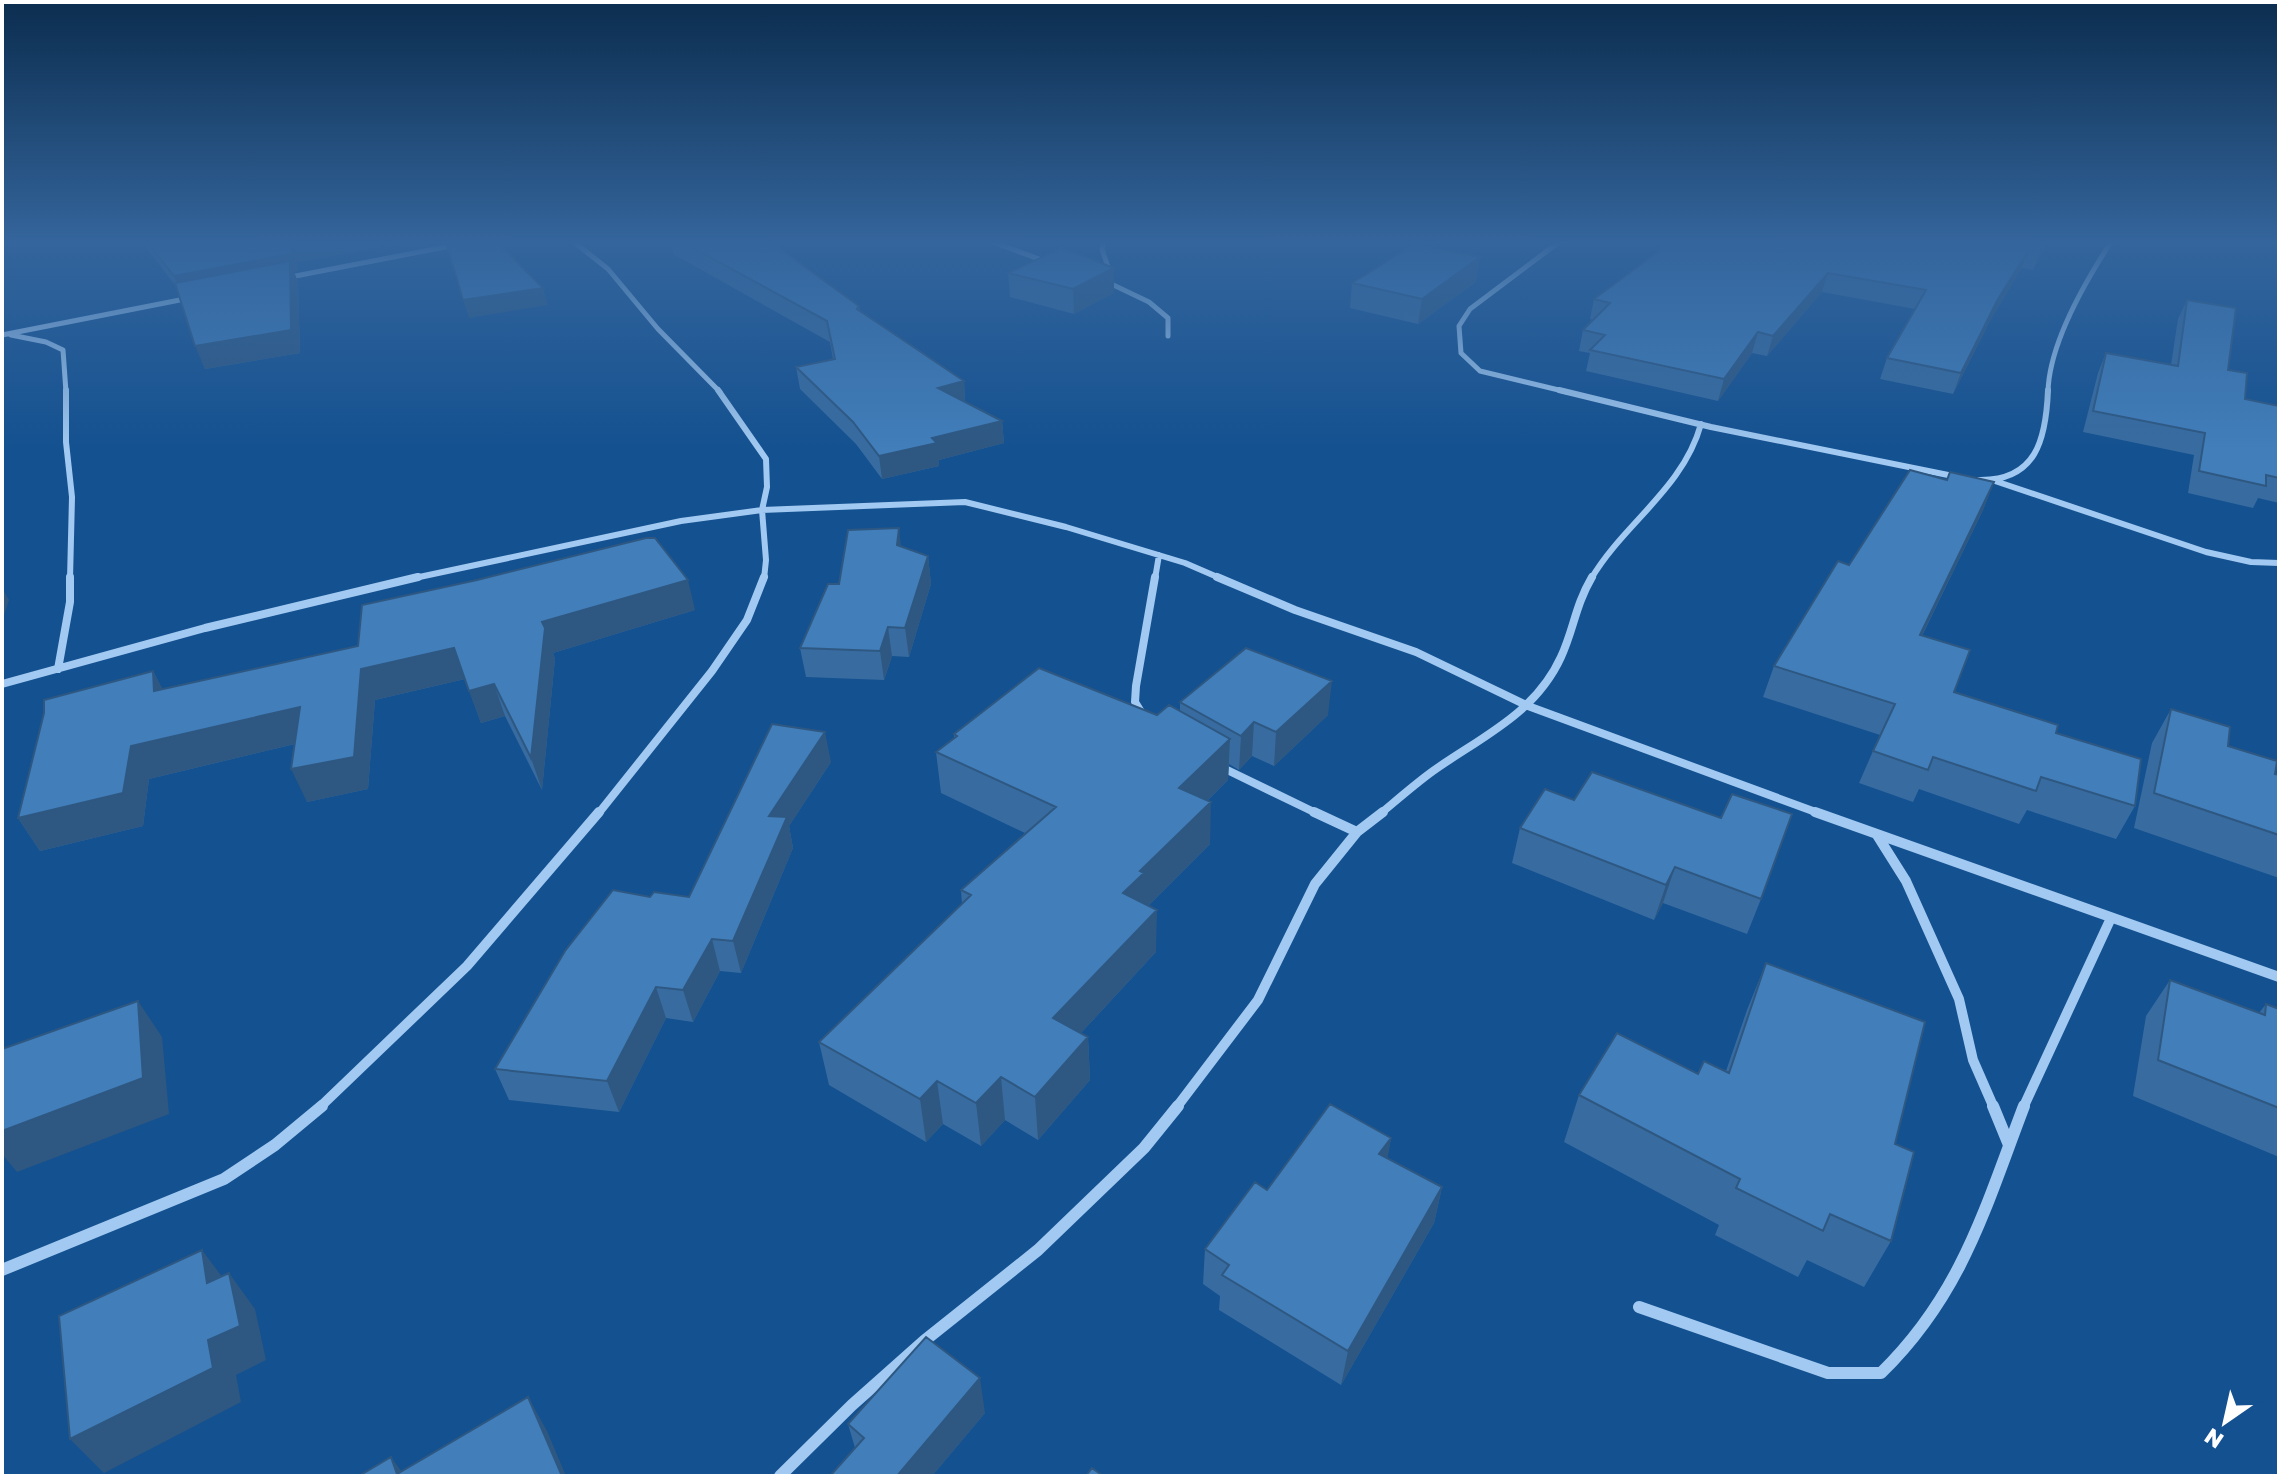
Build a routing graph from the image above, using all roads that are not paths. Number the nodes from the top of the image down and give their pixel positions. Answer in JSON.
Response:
{"nodes":[{"id":1,"x":123,"y":311,"type":"edge"},
{"id":2,"x":643,"y":311,"type":"edge"},
{"id":3,"x":1160,"y":311,"type":"edge"},
{"id":4,"x":1469,"y":311,"type":"edge"},
{"id":5,"x":2074,"y":311,"type":"edge"},
{"id":6,"x":4,"y":335,"type":"edge"},
{"id":7,"x":1168,"y":336,"type":"dead end"},
{"id":8,"x":1701,"y":424,"type":"junction"},
{"id":9,"x":1994,"y":480,"type":"junction"},
{"id":10,"x":762,"y":510,"type":"junction"},
{"id":11,"x":1159,"y":555,"type":"junction"},
{"id":12,"x":2279,"y":563,"type":"edge"},
{"id":13,"x":58,"y":669,"type":"junction"},
{"id":14,"x":2,"y":684,"type":"edge"},
{"id":15,"x":1528,"y":706,"type":"junction"},
{"id":16,"x":1154,"y":726,"type":"edge"},
{"id":17,"x":1215,"y":764,"type":"edge"},
{"id":18,"x":1357,"y":832,"type":"junction"},
{"id":19,"x":1876,"y":834,"type":"junction"},
{"id":20,"x":2111,"y":918,"type":"junction"},
{"id":21,"x":2279,"y":977,"type":"edge"},
{"id":22,"x":2009,"y":1145,"type":"junction"},
{"id":23,"x":2,"y":1270,"type":"edge"},
{"id":24,"x":1639,"y":1307,"type":"dead end"},
{"id":25,"x":780,"y":1476,"type":"edge"}],
"edges":[{"from":1,"to":6,"type":"street"},
{"from":2,"to":10,"type":"street"},
{"from":3,"to":7,"type":"street"},
{"from":4,"to":8,"type":"street"},
{"from":5,"to":9,"type":"street"},
{"from":6,"to":13,"type":"street"},
{"from":8,"to":9,"type":"street"},
{"from":8,"to":15,"type":"street"},
{"from":9,"to":12,"type":"street"},
{"from":10,"to":11,"type":"street"},
{"from":10,"to":13,"type":"street"},
{"from":10,"to":23,"type":"street"},
{"from":11,"to":15,"type":"street"},
{"from":11,"to":16,"type":"street"},
{"from":13,"to":14,"type":"street"},
{"from":15,"to":18,"type":"street"},
{"from":15,"to":19,"type":"street"},
{"from":17,"to":18,"type":"street"},
{"from":18,"to":25,"type":"street"},
{"from":19,"to":20,"type":"street"},
{"from":19,"to":22,"type":"street"},
{"from":20,"to":21,"type":"street"},
{"from":20,"to":22,"type":"street"},
{"from":22,"to":24,"type":"street"}]}
